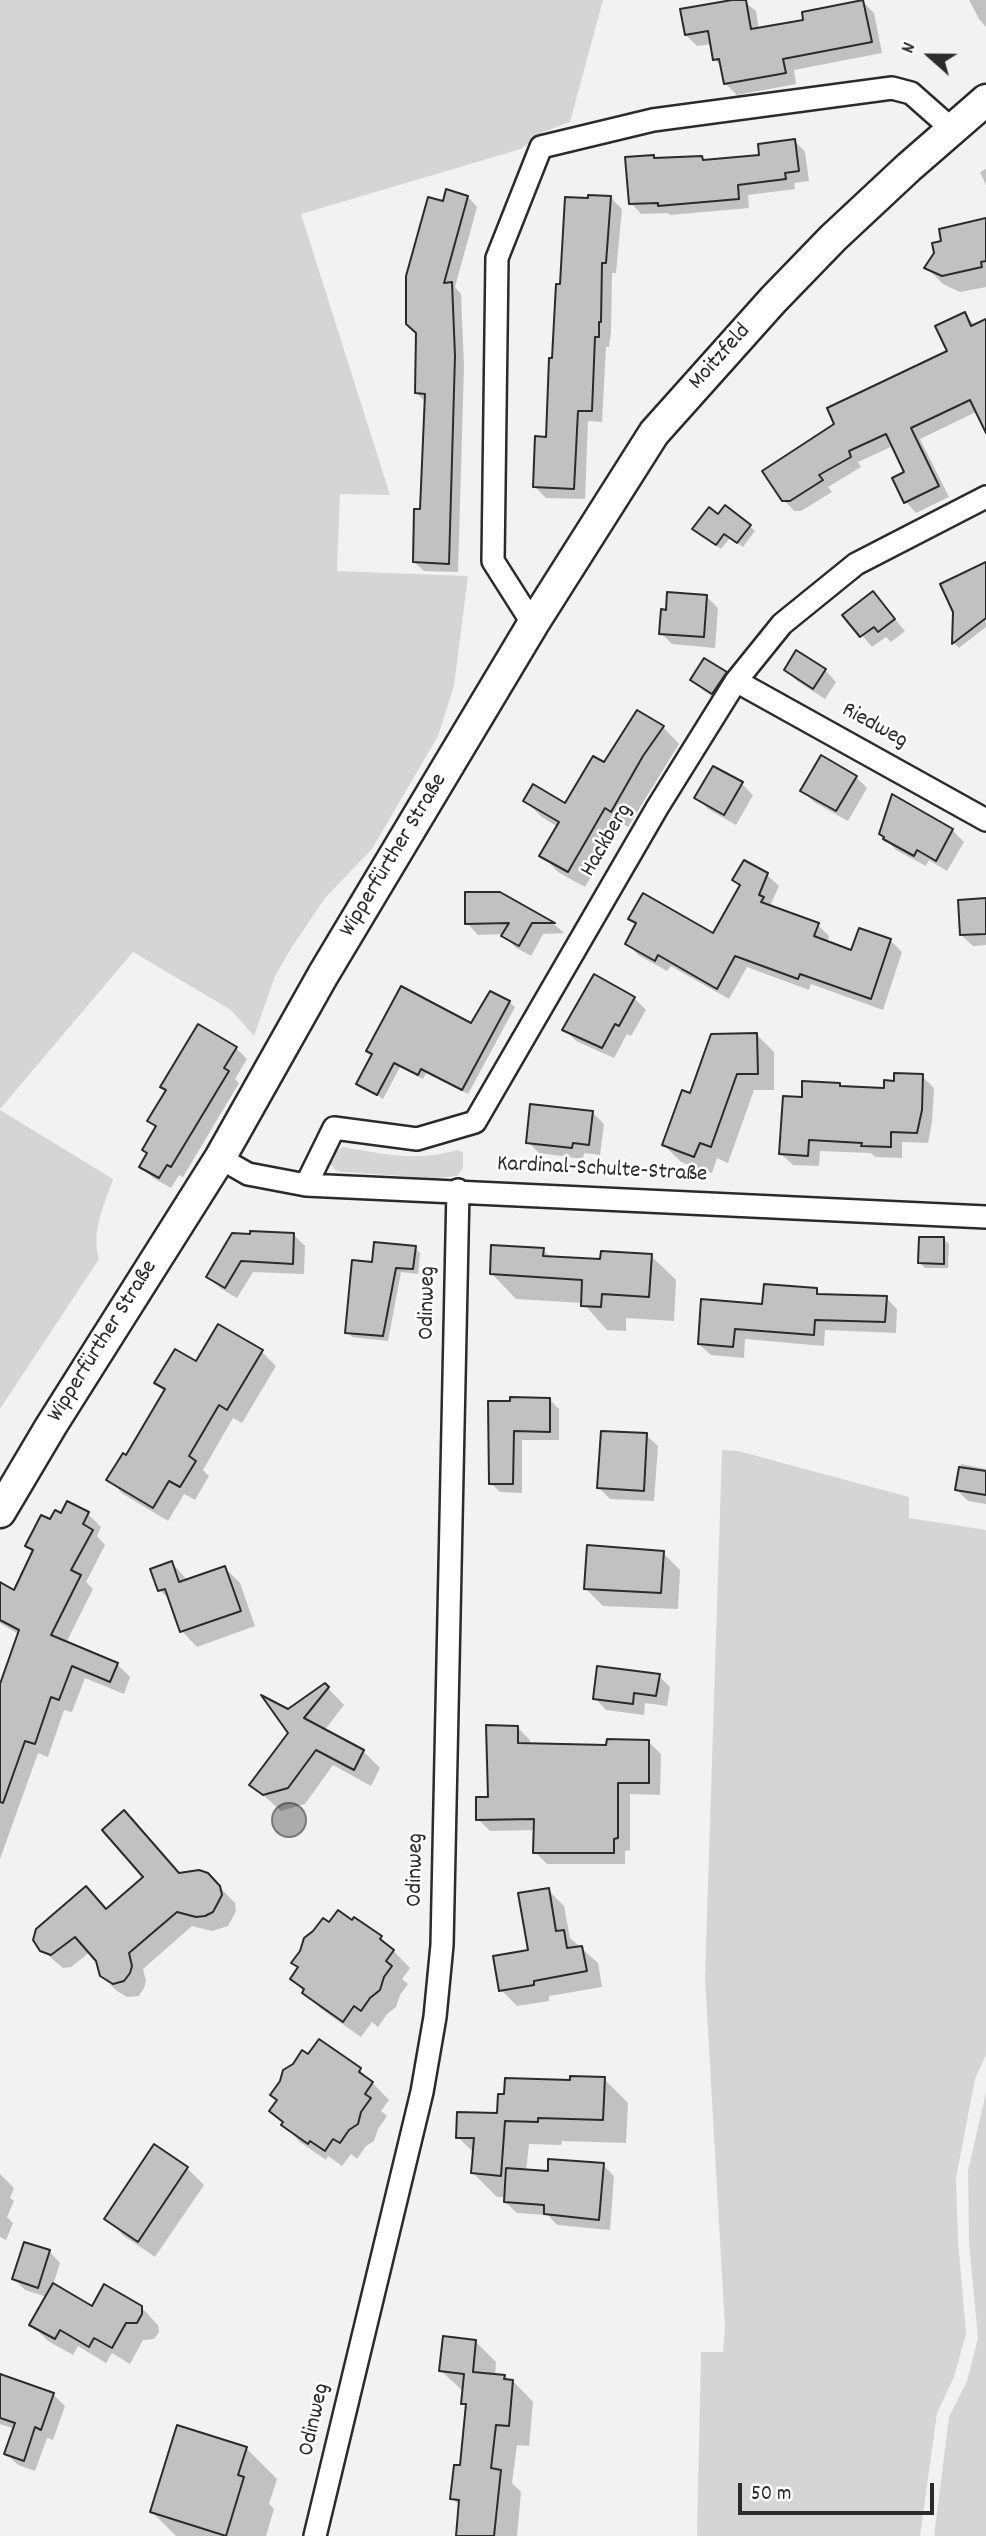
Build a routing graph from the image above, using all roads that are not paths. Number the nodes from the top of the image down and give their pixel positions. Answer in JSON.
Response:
{"nodes":[{"id":1,"x":986,"y":100,"type":"edge"},
{"id":2,"x":954,"y":131,"type":"junction"},
{"id":3,"x":986,"y":497,"type":"edge"},
{"id":4,"x":533,"y":624,"type":"junction"},
{"id":5,"x":736,"y":681,"type":"junction"},
{"id":6,"x":986,"y":820,"type":"edge"},
{"id":7,"x":220,"y":1158,"type":"junction"},
{"id":8,"x":306,"y":1185,"type":"junction"},
{"id":9,"x":458,"y":1190,"type":"junction"},
{"id":10,"x":986,"y":1217,"type":"edge"},
{"id":11,"x":0,"y":1513,"type":"edge"},
{"id":12,"x":315,"y":2536,"type":"edge"}],
"edges":[{"from":1,"to":2,"type":"main road","name":"Moitzfeld"},
{"from":2,"to":4,"type":"main road","name":"Moitzfeld"},
{"from":2,"to":4,"type":"street"},
{"from":3,"to":5,"type":"street","name":"Hackberg"},
{"from":4,"to":7,"type":"main road","name":"Wipperfürther Straße"},
{"from":5,"to":6,"type":"street","name":"Riedweg"},
{"from":5,"to":8,"type":"street","name":"Hackberg"},
{"from":7,"to":8,"type":"street","name":"Kardinal-Schulte-Straße"},
{"from":7,"to":11,"type":"main road","name":"Wipperfürther Straße"},
{"from":8,"to":9,"type":"street","name":"Kardinal-Schulte-Straße"},
{"from":9,"to":10,"type":"street","name":"Kardinal-Schulte-Straße"},
{"from":9,"to":12,"type":"street","name":"Odinweg"}]}
